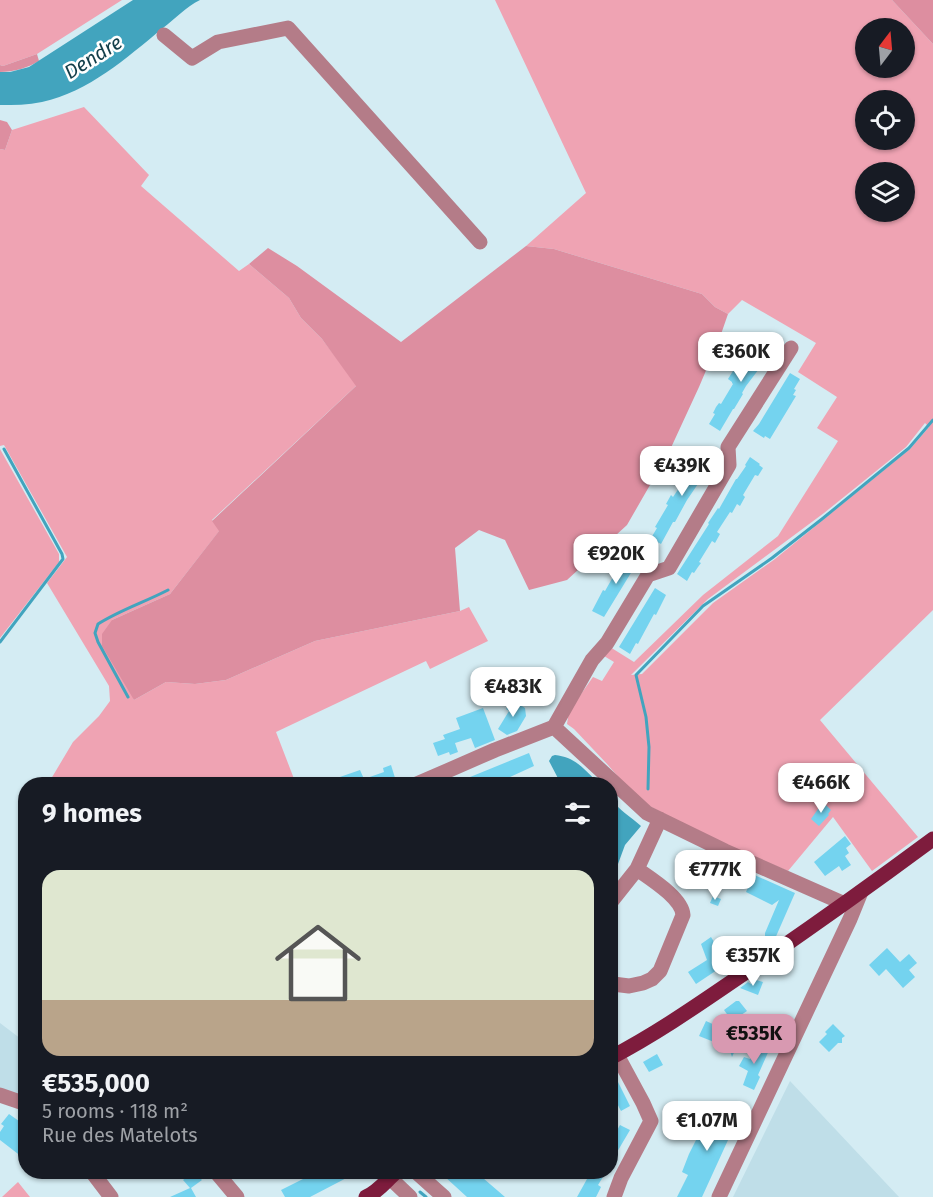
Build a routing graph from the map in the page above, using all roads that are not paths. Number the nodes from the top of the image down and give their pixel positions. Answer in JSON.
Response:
{"nodes":[{"id":1,"x":164,"y":35,"type":"dead end"},
{"id":2,"x":480,"y":242,"type":"dead end"},
{"id":3,"x":791,"y":348,"type":"dead end"},
{"id":4,"x":554,"y":727,"type":"junction"},
{"id":5,"x":433,"y":777,"type":"edge"},
{"id":6,"x":608,"y":777,"type":"edge"},
{"id":7,"x":618,"y":786,"type":"edge"},
{"id":8,"x":660,"y":819,"type":"junction"},
{"id":9,"x":933,"y":839,"type":"edge"},
{"id":10,"x":637,"y":869,"type":"junction"},
{"id":11,"x":861,"y":892,"type":"junction"},
{"id":12,"x":618,"y":893,"type":"edge"},
{"id":13,"x":845,"y":904,"type":"junction"},
{"id":14,"x":618,"y":985,"type":"edge"},
{"id":15,"x":618,"y":1054,"type":"edge"},
{"id":16,"x":618,"y":1062,"type":"edge"},
{"id":17,"x":0,"y":1095,"type":"edge"},
{"id":18,"x":18,"y":1101,"type":"edge"},
{"id":19,"x":97,"y":1179,"type":"edge"},
{"id":20,"x":222,"y":1179,"type":"edge"},
{"id":21,"x":389,"y":1179,"type":"edge"},
{"id":22,"x":396,"y":1179,"type":"edge"},
{"id":23,"x":424,"y":1179,"type":"edge"},
{"id":24,"x":111,"y":1197,"type":"edge"},
{"id":25,"x":237,"y":1197,"type":"edge"},
{"id":26,"x":366,"y":1197,"type":"edge"},
{"id":27,"x":410,"y":1197,"type":"edge"},
{"id":28,"x":444,"y":1197,"type":"edge"},
{"id":29,"x":614,"y":1197,"type":"edge"},
{"id":30,"x":719,"y":1197,"type":"edge"}],
"edges":[{"from":1,"to":2,"type":"street"},
{"from":3,"to":4,"type":"street"},
{"from":4,"to":5,"type":"street"},
{"from":4,"to":6,"type":"street"},
{"from":7,"to":8,"type":"street"},
{"from":8,"to":10,"type":"street"},
{"from":8,"to":13,"type":"street"},
{"from":9,"to":11,"type":"main road"},
{"from":10,"to":12,"type":"street"},
{"from":10,"to":14,"type":"street"},
{"from":11,"to":13,"type":"main road"},
{"from":11,"to":30,"type":"street"},
{"from":13,"to":15,"type":"main road"},
{"from":16,"to":29,"type":"street"},
{"from":17,"to":18,"type":"street"},
{"from":19,"to":24,"type":"street"},
{"from":20,"to":25,"type":"street"},
{"from":21,"to":26,"type":"main road"},
{"from":22,"to":27,"type":"street"},
{"from":23,"to":28,"type":"street"}]}
